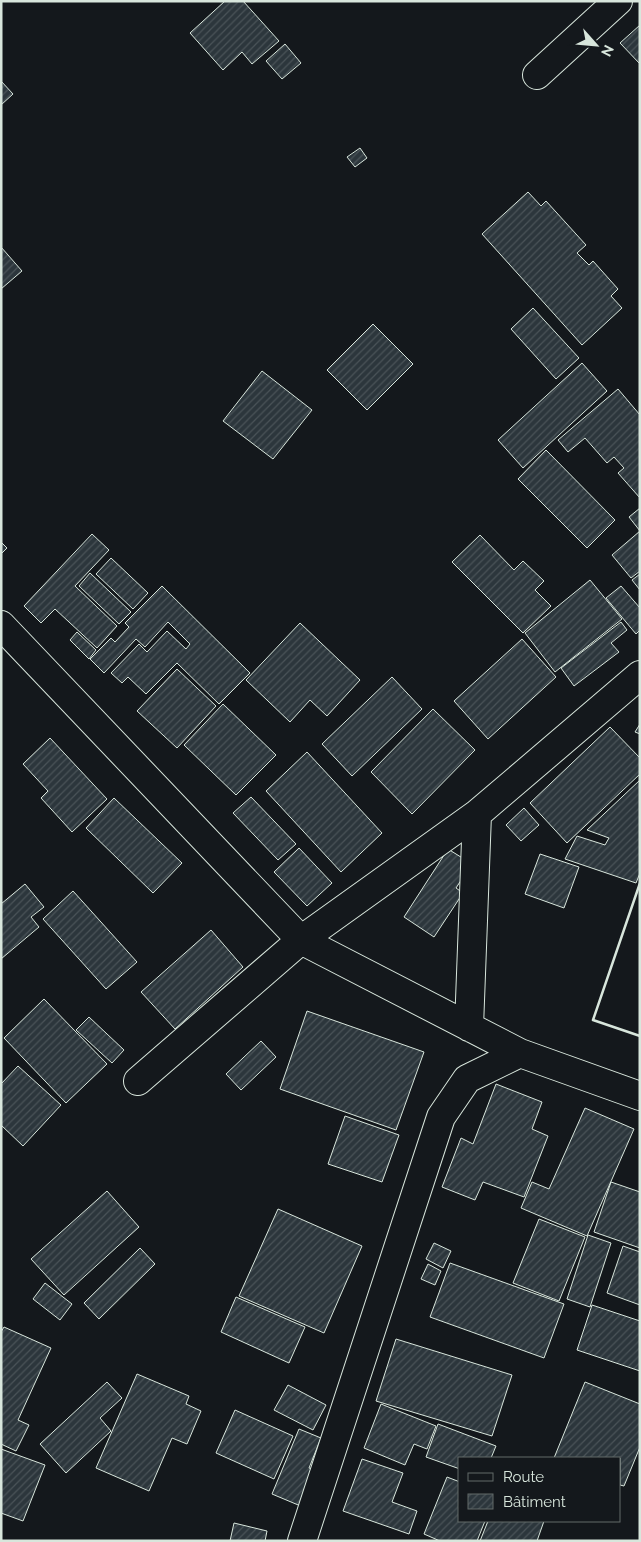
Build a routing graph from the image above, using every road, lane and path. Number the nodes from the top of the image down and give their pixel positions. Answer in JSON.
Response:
{"nodes":[{"id":1,"x":618,"y":1,"type":"edge"},
{"id":2,"x":537,"y":75,"type":"dead end"},
{"id":3,"x":1,"y":625,"type":"edge"},
{"id":4,"x":635,"y":685,"type":"edge"},
{"id":5,"x":477,"y":814,"type":"junction"},
{"id":6,"x":302,"y":940,"type":"junction"},
{"id":7,"x":469,"y":1026,"type":"junction"},
{"id":8,"x":520,"y":1053,"type":"junction"},
{"id":9,"x":138,"y":1081,"type":"dead end"},
{"id":10,"x":640,"y":1096,"type":"edge"},
{"id":11,"x":302,"y":1541,"type":"edge"}],
"edges":[{"from":1,"to":2,"type":"street"},
{"from":3,"to":6,"type":"street"},
{"from":4,"to":5,"type":"street"},
{"from":5,"to":6,"type":"street"},
{"from":5,"to":7,"type":"street"},
{"from":6,"to":7,"type":"street"},
{"from":6,"to":9,"type":"street"},
{"from":7,"to":8,"type":"street"},
{"from":8,"to":10,"type":"street"},
{"from":8,"to":11,"type":"street"}]}
